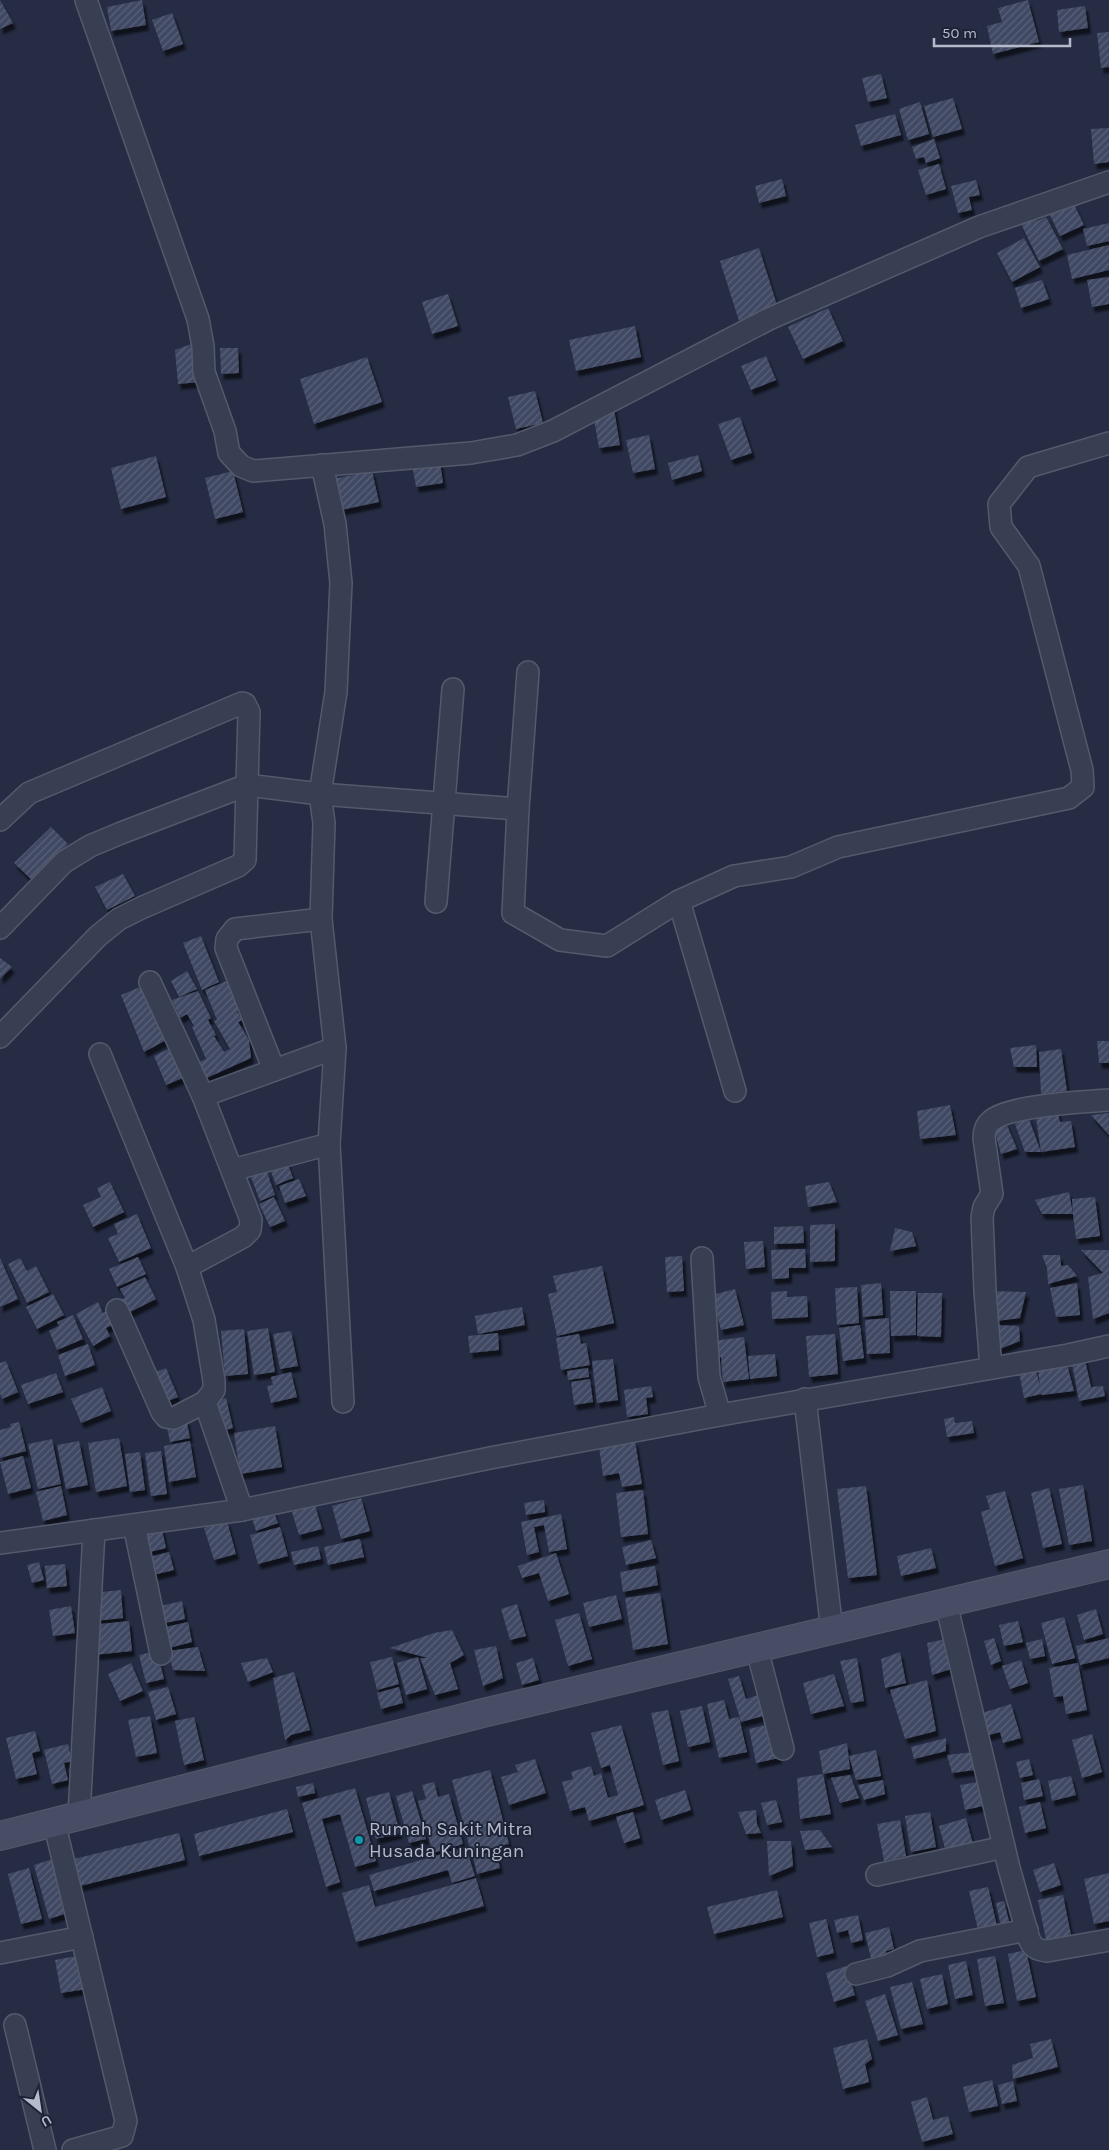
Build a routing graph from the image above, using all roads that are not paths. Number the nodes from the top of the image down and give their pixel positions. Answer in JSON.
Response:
{"nodes":[{"id":1,"x":86,"y":0,"type":"edge"},
{"id":2,"x":1109,"y":182,"type":"edge"},
{"id":3,"x":1109,"y":443,"type":"edge"},
{"id":4,"x":322,"y":465,"type":"junction"},
{"id":5,"x":528,"y":672,"type":"dead end"},
{"id":6,"x":453,"y":689,"type":"dead end"},
{"id":7,"x":247,"y":785,"type":"junction"},
{"id":8,"x":320,"y":794,"type":"junction"},
{"id":9,"x":443,"y":803,"type":"junction"},
{"id":10,"x":518,"y":809,"type":"junction"},
{"id":11,"x":0,"y":820,"type":"edge"},
{"id":12,"x":680,"y":901,"type":"junction"},
{"id":13,"x":436,"y":902,"type":"dead end"},
{"id":14,"x":321,"y":919,"type":"junction"},
{"id":15,"x":0,"y":928,"type":"edge"},
{"id":16,"x":150,"y":982,"type":"dead end"},
{"id":17,"x":0,"y":1037,"type":"edge"},
{"id":18,"x":335,"y":1048,"type":"junction"},
{"id":19,"x":100,"y":1054,"type":"dead end"},
{"id":20,"x":274,"y":1070,"type":"junction"},
{"id":21,"x":735,"y":1091,"type":"dead end"},
{"id":22,"x":204,"y":1096,"type":"junction"},
{"id":23,"x":1109,"y":1100,"type":"edge"},
{"id":24,"x":329,"y":1144,"type":"junction"},
{"id":25,"x":232,"y":1170,"type":"junction"},
{"id":26,"x":702,"y":1258,"type":"dead end"},
{"id":27,"x":188,"y":1267,"type":"junction"},
{"id":28,"x":117,"y":1310,"type":"dead end"},
{"id":29,"x":1109,"y":1346,"type":"edge"},
{"id":30,"x":991,"y":1368,"type":"junction"},
{"id":31,"x":805,"y":1399,"type":"junction"},
{"id":32,"x":204,"y":1402,"type":"junction"},
{"id":33,"x":343,"y":1402,"type":"dead end"},
{"id":34,"x":720,"y":1415,"type":"junction"},
{"id":35,"x":242,"y":1510,"type":"junction"},
{"id":36,"x":134,"y":1525,"type":"junction"},
{"id":37,"x":94,"y":1530,"type":"junction"},
{"id":38,"x":0,"y":1543,"type":"edge"},
{"id":39,"x":1108,"y":1566,"type":"edge"},
{"id":40,"x":946,"y":1603,"type":"junction"},
{"id":41,"x":832,"y":1631,"type":"junction"},
{"id":42,"x":757,"y":1648,"type":"junction"},
{"id":43,"x":161,"y":1654,"type":"dead end"},
{"id":44,"x":783,"y":1750,"type":"dead end"},
{"id":45,"x":66,"y":1819,"type":"junction"},
{"id":46,"x":0,"y":1836,"type":"edge"},
{"id":47,"x":1004,"y":1847,"type":"junction"},
{"id":48,"x":877,"y":1875,"type":"dead end"},
{"id":49,"x":1026,"y":1930,"type":"junction"},
{"id":50,"x":82,"y":1937,"type":"junction"},
{"id":51,"x":1109,"y":1940,"type":"edge"},
{"id":52,"x":0,"y":1953,"type":"edge"},
{"id":53,"x":856,"y":1974,"type":"dead end"},
{"id":54,"x":15,"y":2025,"type":"dead end"},
{"id":55,"x":127,"y":2140,"type":"edge"},
{"id":56,"x":46,"y":2150,"type":"edge"},
{"id":57,"x":73,"y":2150,"type":"edge"}],
"edges":[{"from":1,"to":4,"type":"street"},
{"from":2,"to":4,"type":"street"},
{"from":3,"to":12,"type":"street"},
{"from":4,"to":8,"type":"street"},
{"from":5,"to":10,"type":"street"},
{"from":6,"to":9,"type":"street"},
{"from":7,"to":8,"type":"street"},
{"from":7,"to":11,"type":"street"},
{"from":7,"to":15,"type":"street"},
{"from":7,"to":17,"type":"street"},
{"from":8,"to":9,"type":"street"},
{"from":8,"to":14,"type":"street"},
{"from":9,"to":10,"type":"street"},
{"from":9,"to":13,"type":"street"},
{"from":10,"to":12,"type":"street"},
{"from":12,"to":21,"type":"street"},
{"from":14,"to":18,"type":"street"},
{"from":14,"to":20,"type":"street"},
{"from":16,"to":22,"type":"street"},
{"from":18,"to":20,"type":"street"},
{"from":18,"to":24,"type":"street"},
{"from":19,"to":27,"type":"street"},
{"from":20,"to":22,"type":"street"},
{"from":22,"to":25,"type":"street"},
{"from":23,"to":30,"type":"street"},
{"from":24,"to":25,"type":"street"},
{"from":24,"to":33,"type":"street"},
{"from":25,"to":27,"type":"street"},
{"from":26,"to":34,"type":"street"},
{"from":27,"to":32,"type":"street"},
{"from":28,"to":32,"type":"street"},
{"from":29,"to":30,"type":"street"},
{"from":30,"to":31,"type":"street"},
{"from":31,"to":34,"type":"street"},
{"from":31,"to":41,"type":"street"},
{"from":32,"to":35,"type":"street"},
{"from":34,"to":35,"type":"street"},
{"from":35,"to":36,"type":"street"},
{"from":36,"to":37,"type":"street"},
{"from":36,"to":43,"type":"street"},
{"from":37,"to":38,"type":"street"},
{"from":37,"to":45,"type":"street"},
{"from":39,"to":40,"type":"main road"},
{"from":40,"to":41,"type":"main road"},
{"from":40,"to":47,"type":"street"},
{"from":41,"to":42,"type":"main road"},
{"from":42,"to":44,"type":"street"},
{"from":42,"to":45,"type":"main road"},
{"from":45,"to":46,"type":"main road"},
{"from":45,"to":50,"type":"street"},
{"from":47,"to":48,"type":"street"},
{"from":47,"to":49,"type":"street"},
{"from":49,"to":51,"type":"street"},
{"from":49,"to":53,"type":"street"},
{"from":50,"to":52,"type":"street"},
{"from":50,"to":55,"type":"street"},
{"from":54,"to":56,"type":"street"},
{"from":55,"to":57,"type":"street"}]}
